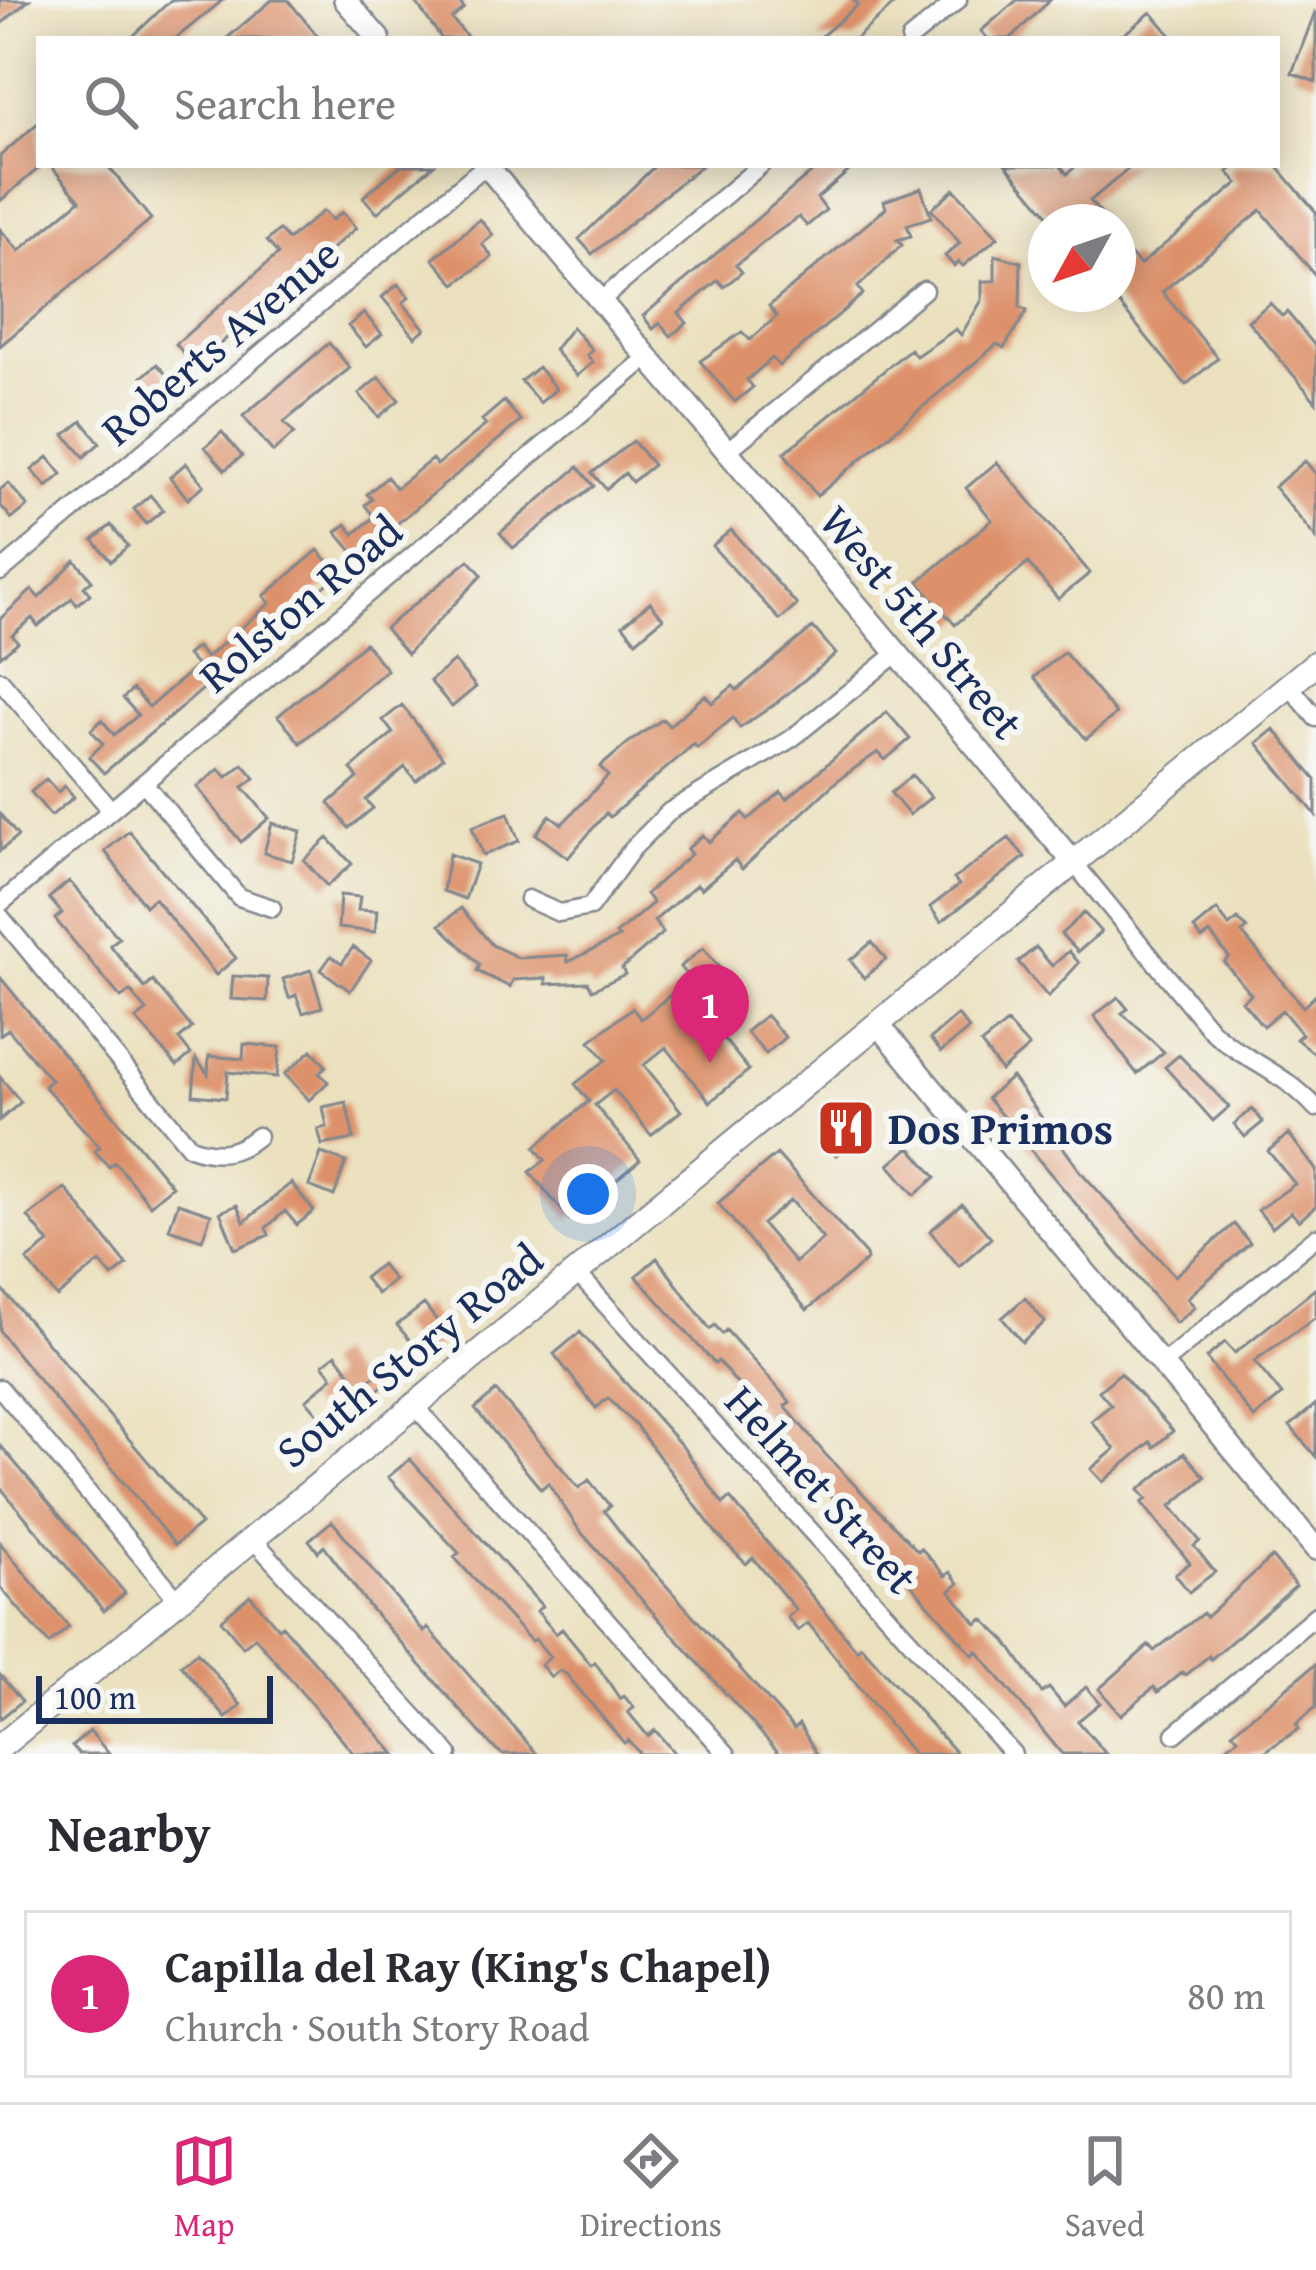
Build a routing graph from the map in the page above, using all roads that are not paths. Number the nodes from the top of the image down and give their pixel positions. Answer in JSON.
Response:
{"nodes":[{"id":1,"x":346,"y":0,"type":"edge"},
{"id":2,"x":958,"y":0,"type":"edge"},
{"id":3,"x":376,"y":36,"type":"edge"},
{"id":4,"x":914,"y":36,"type":"edge"},
{"id":5,"x":482,"y":168,"type":"edge"},
{"id":6,"x":489,"y":168,"type":"edge"},
{"id":7,"x":756,"y":168,"type":"edge"},
{"id":8,"x":924,"y":290,"type":"dead end"},
{"id":9,"x":600,"y":301,"type":"junction"},
{"id":10,"x":648,"y":357,"type":"junction"},
{"id":11,"x":727,"y":451,"type":"junction"},
{"id":12,"x":0,"y":572,"type":"edge"},
{"id":13,"x":897,"y":653,"type":"junction"},
{"id":14,"x":1316,"y":663,"type":"edge"},
{"id":15,"x":0,"y":680,"type":"edge"},
{"id":16,"x":1288,"y":686,"type":"junction"},
{"id":17,"x":1316,"y":718,"type":"edge"},
{"id":18,"x":143,"y":783,"type":"junction"},
{"id":19,"x":111,"y":810,"type":"junction"},
{"id":20,"x":1074,"y":863,"type":"junction"},
{"id":21,"x":528,"y":899,"type":"dead end"},
{"id":22,"x":0,"y":904,"type":"edge"},
{"id":23,"x":272,"y":908,"type":"dead end"},
{"id":24,"x":0,"y":916,"type":"edge"},
{"id":25,"x":878,"y":1024,"type":"junction"},
{"id":26,"x":1316,"y":1108,"type":"edge"},
{"id":27,"x":259,"y":1136,"type":"dead end"},
{"id":28,"x":1316,"y":1237,"type":"edge"},
{"id":29,"x":576,"y":1272,"type":"junction"},
{"id":30,"x":1162,"y":1364,"type":"junction"},
{"id":31,"x":0,"y":1388,"type":"edge"},
{"id":32,"x":414,"y":1405,"type":"junction"},
{"id":33,"x":252,"y":1538,"type":"junction"},
{"id":34,"x":1316,"y":1549,"type":"edge"},
{"id":35,"x":178,"y":1600,"type":"junction"},
{"id":36,"x":1316,"y":1615,"type":"edge"},
{"id":37,"x":1175,"y":1734,"type":"dead end"},
{"id":38,"x":0,"y":1748,"type":"edge"},
{"id":39,"x":448,"y":1754,"type":"edge"},
{"id":40,"x":727,"y":1754,"type":"edge"},
{"id":41,"x":1013,"y":1754,"type":"edge"}],
"edges":[{"from":1,"to":3,"type":"street"},
{"from":2,"to":4,"type":"street"},
{"from":5,"to":12,"type":"street","name":"Roberts Avenue"},
{"from":6,"to":9,"type":"street","name":"West 5th Street"},
{"from":7,"to":9,"type":"street"},
{"from":8,"to":11,"type":"street"},
{"from":9,"to":10,"type":"street","name":"West 5th Street"},
{"from":10,"to":11,"type":"street","name":"West 5th Street"},
{"from":10,"to":18,"type":"street","name":"Rolston Road"},
{"from":11,"to":13,"type":"street","name":"West 5th Street"},
{"from":13,"to":20,"type":"street","name":"West 5th Street"},
{"from":13,"to":21,"type":"street"},
{"from":14,"to":16,"type":"main road","name":"South Story Road"},
{"from":15,"to":19,"type":"street"},
{"from":16,"to":17,"type":"street"},
{"from":16,"to":20,"type":"main road","name":"South Story Road"},
{"from":18,"to":19,"type":"street","name":"Rolston Road"},
{"from":18,"to":23,"type":"street"},
{"from":19,"to":22,"type":"street","name":"Rolston Road"},
{"from":20,"to":25,"type":"main road","name":"South Story Road"},
{"from":20,"to":26,"type":"street","name":"West 5th Street"},
{"from":24,"to":27,"type":"street"},
{"from":25,"to":29,"type":"main road","name":"South Story Road"},
{"from":25,"to":30,"type":"street"},
{"from":28,"to":30,"type":"street"},
{"from":29,"to":32,"type":"main road","name":"South Story Road"},
{"from":29,"to":41,"type":"street","name":"Helmet Street"},
{"from":30,"to":34,"type":"street"},
{"from":31,"to":35,"type":"street"},
{"from":32,"to":33,"type":"main road","name":"South Story Road"},
{"from":32,"to":40,"type":"street"},
{"from":33,"to":35,"type":"main road","name":"South Story Road"},
{"from":33,"to":39,"type":"street"},
{"from":35,"to":38,"type":"main road","name":"South Story Road"},
{"from":36,"to":37,"type":"street"}]}
